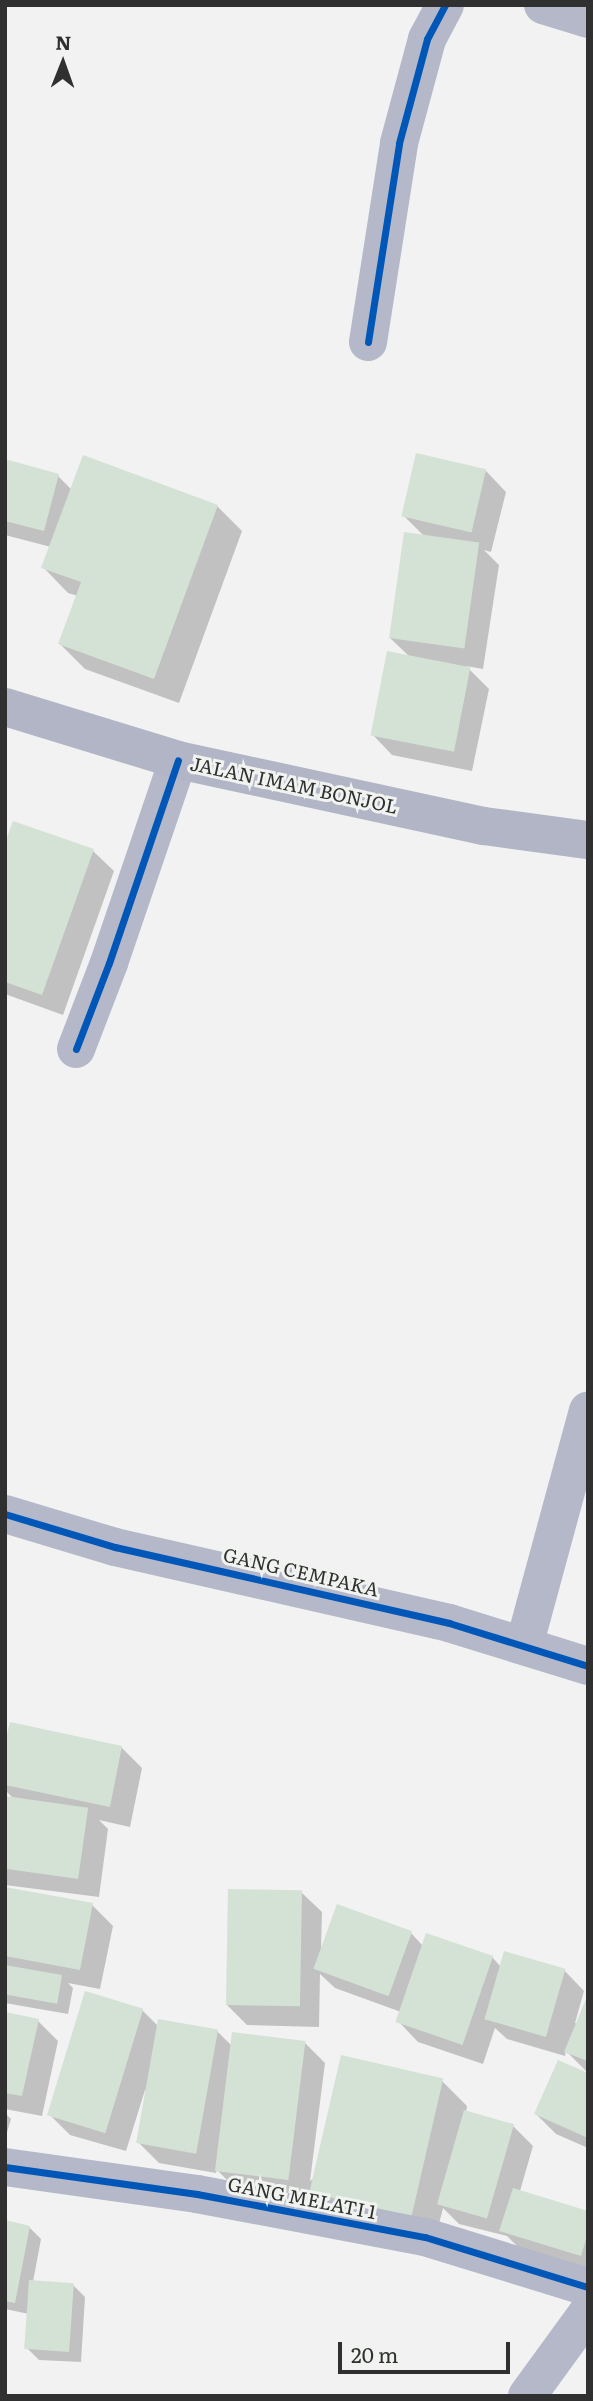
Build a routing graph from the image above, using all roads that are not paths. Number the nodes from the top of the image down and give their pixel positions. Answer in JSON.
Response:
{"nodes":[{"id":1,"x":445,"y":5,"type":"edge"},
{"id":2,"x":543,"y":5,"type":"edge"},
{"id":3,"x":588,"y":19,"type":"edge"},
{"id":4,"x":368,"y":342,"type":"dead end"},
{"id":5,"x":5,"y":707,"type":"edge"},
{"id":6,"x":178,"y":760,"type":"junction"},
{"id":7,"x":588,"y":840,"type":"edge"},
{"id":8,"x":76,"y":1049,"type":"dead end"},
{"id":9,"x":588,"y":1410,"type":"edge"},
{"id":10,"x":5,"y":1514,"type":"edge"},
{"id":11,"x":524,"y":1646,"type":"junction"},
{"id":12,"x":588,"y":1666,"type":"edge"},
{"id":13,"x":5,"y":2167,"type":"edge"},
{"id":14,"x":588,"y":2287,"type":"edge"},
{"id":15,"x":588,"y":2312,"type":"edge"},
{"id":16,"x":527,"y":2396,"type":"edge"}],
"edges":[{"from":1,"to":4,"type":"street"},
{"from":2,"to":3,"type":"street"},
{"from":5,"to":6,"type":"highway","name":"JALAN IMAM BONJOL"},
{"from":6,"to":7,"type":"highway","name":"JALAN IMAM BONJOL"},
{"from":6,"to":8,"type":"street"},
{"from":9,"to":11,"type":"street"},
{"from":10,"to":11,"type":"street","name":"GANG CEMPAKA"},
{"from":11,"to":12,"type":"street","name":"GANG CEMPAKA"},
{"from":13,"to":14,"type":"street","name":"GANG MELATI 1"},
{"from":15,"to":16,"type":"street"}]}
